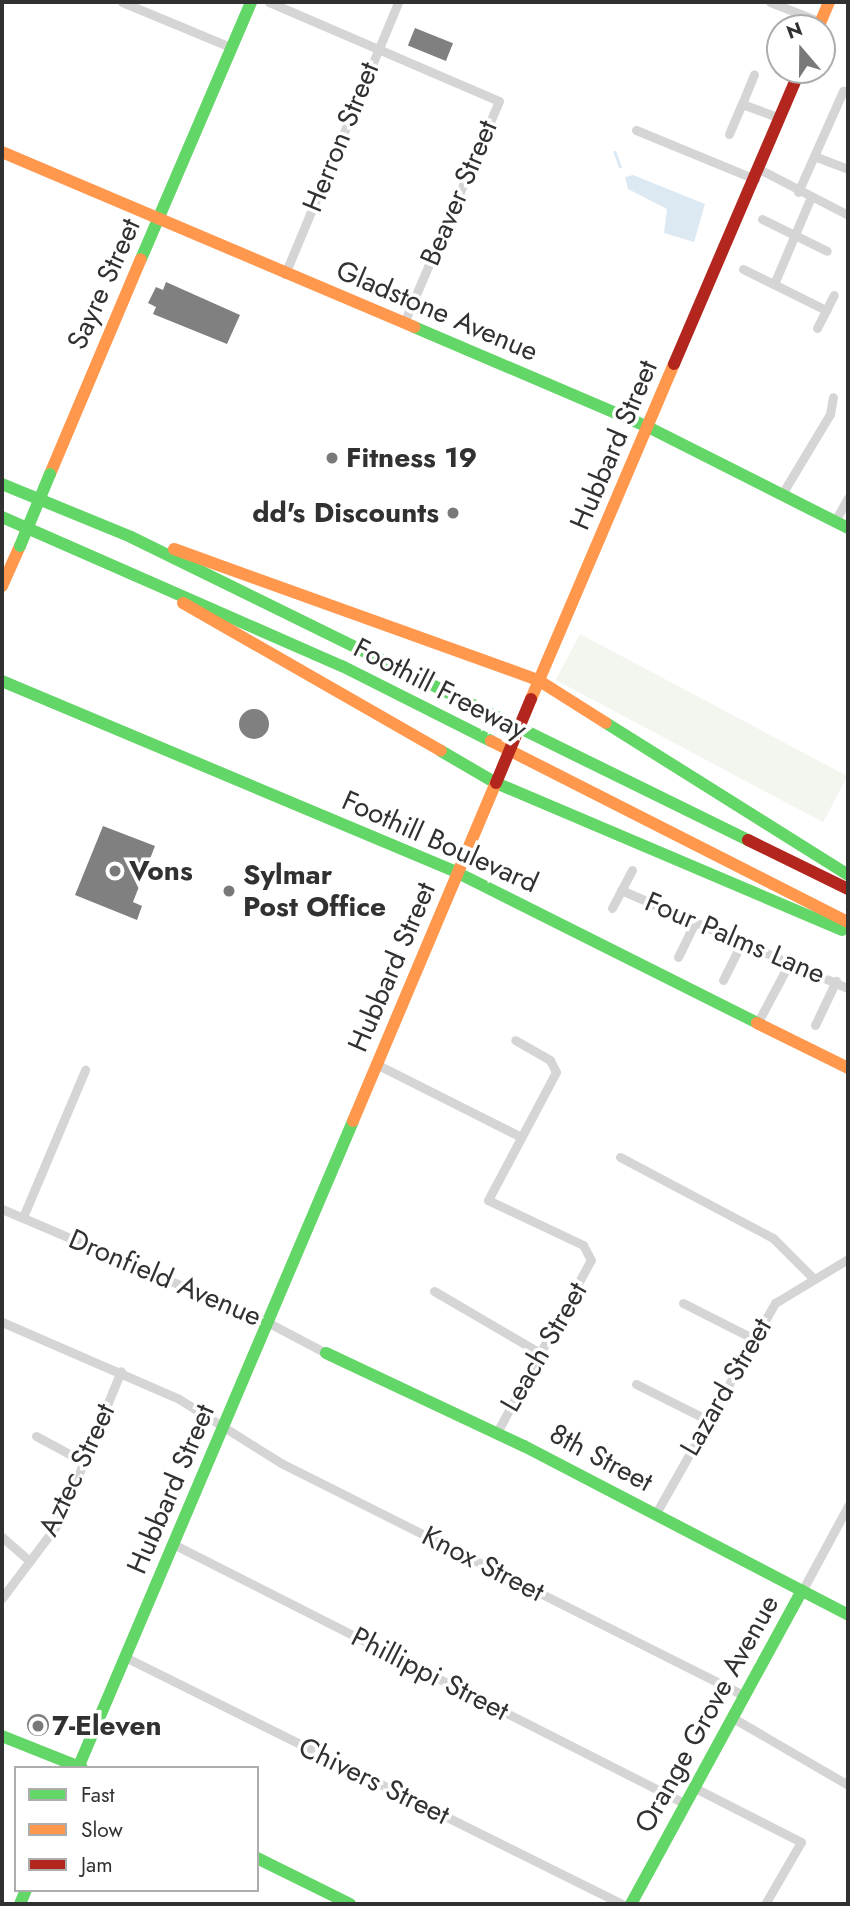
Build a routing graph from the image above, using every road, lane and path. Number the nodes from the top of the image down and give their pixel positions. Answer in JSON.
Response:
{"nodes":[{"id":1,"x":122,"y":2,"type":"edge"},
{"id":2,"x":251,"y":2,"type":"edge"},
{"id":3,"x":269,"y":2,"type":"edge"},
{"id":4,"x":398,"y":2,"type":"edge"},
{"id":5,"x":770,"y":2,"type":"edge"},
{"id":6,"x":796,"y":14,"type":"edge"},
{"id":7,"x":230,"y":47,"type":"junction"},
{"id":8,"x":377,"y":48,"type":"junction"},
{"id":9,"x":754,"y":74,"type":"dead end"},
{"id":10,"x":794,"y":84,"type":"edge"},
{"id":11,"x":843,"y":91,"type":"dead end"},
{"id":12,"x":742,"y":104,"type":"junction"},
{"id":13,"x":780,"y":118,"type":"junction"},
{"id":14,"x":636,"y":130,"type":"dead end"},
{"id":15,"x":729,"y":134,"type":"dead end"},
{"id":16,"x":2,"y":152,"type":"edge"},
{"id":17,"x":814,"y":156,"type":"junction"},
{"id":18,"x":847,"y":166,"type":"edge"},
{"id":19,"x":757,"y":174,"type":"junction"},
{"id":20,"x":799,"y":192,"type":"junction"},
{"id":21,"x":810,"y":197,"type":"junction"},
{"id":22,"x":848,"y":215,"type":"edge"},
{"id":23,"x":160,"y":218,"type":"junction"},
{"id":24,"x":762,"y":219,"type":"dead end"},
{"id":25,"x":795,"y":235,"type":"junction"},
{"id":26,"x":827,"y":251,"type":"dead end"},
{"id":27,"x":743,"y":269,"type":"dead end"},
{"id":28,"x":285,"y":274,"type":"junction"},
{"id":29,"x":774,"y":284,"type":"junction"},
{"id":30,"x":834,"y":295,"type":"dead end"},
{"id":31,"x":826,"y":310,"type":"junction"},
{"id":32,"x":404,"y":323,"type":"junction"},
{"id":33,"x":817,"y":328,"type":"dead end"},
{"id":34,"x":834,"y":397,"type":"dead end"},
{"id":35,"x":648,"y":427,"type":"junction"},
{"id":36,"x":2,"y":484,"type":"edge"},
{"id":37,"x":782,"y":495,"type":"junction"},
{"id":38,"x":848,"y":498,"type":"edge"},
{"id":39,"x":2,"y":517,"type":"edge"},
{"id":40,"x":835,"y":521,"type":"junction"},
{"id":41,"x":848,"y":528,"type":"edge"},
{"id":42,"x":131,"y":537,"type":"junction"},
{"id":43,"x":137,"y":573,"type":"junction"},
{"id":44,"x":2,"y":586,"type":"edge"},
{"id":45,"x":538,"y":680,"type":"junction"},
{"id":46,"x":2,"y":681,"type":"edge"},
{"id":47,"x":496,"y":783,"type":"junction"},
{"id":48,"x":632,"y":870,"type":"dead end"},
{"id":49,"x":458,"y":873,"type":"junction"},
{"id":50,"x":848,"y":875,"type":"edge"},
{"id":51,"x":848,"y":889,"type":"edge"},
{"id":52,"x":621,"y":890,"type":"junction"},
{"id":53,"x":612,"y":908,"type":"dead end"},
{"id":54,"x":695,"y":922,"type":"junction"},
{"id":55,"x":848,"y":922,"type":"edge"},
{"id":56,"x":848,"y":933,"type":"edge"},
{"id":57,"x":742,"y":942,"type":"junction"},
{"id":58,"x":678,"y":957,"type":"dead end"},
{"id":59,"x":791,"y":960,"type":"junction"},
{"id":60,"x":723,"y":980,"type":"dead end"},
{"id":61,"x":835,"y":981,"type":"junction"},
{"id":62,"x":848,"y":988,"type":"edge"},
{"id":63,"x":758,"y":1022,"type":"junction"},
{"id":64,"x":815,"y":1025,"type":"dead end"},
{"id":65,"x":515,"y":1040,"type":"dead end"},
{"id":66,"x":378,"y":1065,"type":"junction"},
{"id":67,"x":848,"y":1068,"type":"edge"},
{"id":68,"x":85,"y":1070,"type":"dead end"},
{"id":69,"x":521,"y":1138,"type":"junction"},
{"id":70,"x":620,"y":1157,"type":"dead end"},
{"id":71,"x":2,"y":1209,"type":"edge"},
{"id":72,"x":23,"y":1217,"type":"junction"},
{"id":73,"x":848,"y":1259,"type":"edge"},
{"id":74,"x":813,"y":1278,"type":"junction"},
{"id":75,"x":434,"y":1291,"type":"dead end"},
{"id":76,"x":683,"y":1303,"type":"dead end"},
{"id":77,"x":2,"y":1322,"type":"edge"},
{"id":78,"x":267,"y":1322,"type":"junction"},
{"id":79,"x":752,"y":1338,"type":"junction"},
{"id":80,"x":326,"y":1353,"type":"joint"},
{"id":81,"x":542,"y":1354,"type":"junction"},
{"id":82,"x":121,"y":1371,"type":"junction"},
{"id":83,"x":636,"y":1384,"type":"dead end"},
{"id":84,"x":706,"y":1419,"type":"junction"},
{"id":85,"x":222,"y":1431,"type":"junction"},
{"id":86,"x":496,"y":1434,"type":"junction"},
{"id":87,"x":36,"y":1436,"type":"dead end"},
{"id":88,"x":84,"y":1462,"type":"junction"},
{"id":89,"x":848,"y":1506,"type":"edge"},
{"id":90,"x":654,"y":1515,"type":"junction"},
{"id":91,"x":2,"y":1537,"type":"edge"},
{"id":92,"x":173,"y":1544,"type":"junction"},
{"id":93,"x":30,"y":1561,"type":"junction"},
{"id":94,"x":802,"y":1591,"type":"junction"},
{"id":95,"x":2,"y":1598,"type":"edge"},
{"id":96,"x":848,"y":1615,"type":"edge"},
{"id":97,"x":127,"y":1658,"type":"junction"},
{"id":98,"x":745,"y":1696,"type":"junction"},
{"id":99,"x":733,"y":1718,"type":"junction"},
{"id":100,"x":2,"y":1736,"type":"edge"},
{"id":101,"x":77,"y":1766,"type":"edge"},
{"id":102,"x":80,"y":1766,"type":"edge"},
{"id":103,"x":848,"y":1785,"type":"edge"},
{"id":104,"x":695,"y":1788,"type":"junction"},
{"id":105,"x":686,"y":1804,"type":"junction"},
{"id":106,"x":259,"y":1859,"type":"edge"},
{"id":107,"x":328,"y":1899,"type":"edge"},
{"id":108,"x":350,"y":1904,"type":"edge"},
{"id":109,"x":621,"y":1904,"type":"edge"},
{"id":110,"x":631,"y":1904,"type":"edge"},
{"id":111,"x":765,"y":1904,"type":"edge"}],
"edges":[{"from":1,"to":7,"type":"street"},
{"from":2,"to":7,"type":"main road","name":"Sayre Street"},
{"from":3,"to":8,"type":"street"},
{"from":4,"to":8,"type":"street","name":"Herron Street"},
{"from":5,"to":6,"type":"street"},
{"from":7,"to":23,"type":"main road","name":"Sayre Street"},
{"from":8,"to":28,"type":"street","name":"Herron Street"},
{"from":8,"to":32,"type":"street","name":"Beaver Street"},
{"from":9,"to":12,"type":"street"},
{"from":10,"to":13,"type":"main road","name":"Hubbard Street"},
{"from":11,"to":17,"type":"street"},
{"from":12,"to":13,"type":"street"},
{"from":12,"to":15,"type":"street"},
{"from":13,"to":19,"type":"main road","name":"Hubbard Street"},
{"from":14,"to":19,"type":"street"},
{"from":16,"to":23,"type":"main road","name":"Gladstone Avenue"},
{"from":17,"to":18,"type":"street"},
{"from":17,"to":20,"type":"street"},
{"from":19,"to":20,"type":"street"},
{"from":19,"to":35,"type":"main road","name":"Hubbard Street"},
{"from":20,"to":21,"type":"street"},
{"from":21,"to":22,"type":"street"},
{"from":21,"to":25,"type":"street"},
{"from":23,"to":28,"type":"main road","name":"Gladstone Avenue"},
{"from":23,"to":44,"type":"main road","name":"Sayre Street","bridge":true},
{"from":24,"to":25,"type":"street"},
{"from":25,"to":26,"type":"street"},
{"from":25,"to":29,"type":"street"},
{"from":27,"to":29,"type":"street"},
{"from":28,"to":32,"type":"main road","name":"Gladstone Avenue"},
{"from":29,"to":31,"type":"street"},
{"from":30,"to":31,"type":"street"},
{"from":31,"to":33,"type":"street"},
{"from":32,"to":35,"type":"main road","name":"Gladstone Avenue"},
{"from":34,"to":37,"type":"street"},
{"from":35,"to":37,"type":"main road","name":"Gladstone Avenue"},
{"from":35,"to":45,"type":"main road","name":"Hubbard Street"},
{"from":36,"to":42,"type":"main road","name":"Foothill Freeway"},
{"from":37,"to":40,"type":"main road","name":"Gladstone Avenue"},
{"from":38,"to":40,"type":"street"},
{"from":39,"to":43,"type":"main road","name":"Foothill Freeway"},
{"from":40,"to":41,"type":"main road","name":"Gladstone Avenue"},
{"from":42,"to":45,"type":"main road"},
{"from":42,"to":51,"type":"main road","name":"Foothill Freeway"},
{"from":43,"to":47,"type":"main road"},
{"from":43,"to":55,"type":"main road","name":"Foothill Freeway"},
{"from":45,"to":47,"type":"main road","name":"Hubbard Street","bridge":true},
{"from":45,"to":50,"type":"main road"},
{"from":46,"to":49,"type":"main road","name":"Foothill Boulevard"},
{"from":47,"to":49,"type":"main road","name":"Hubbard Street"},
{"from":47,"to":56,"type":"main road"},
{"from":48,"to":52,"type":"street"},
{"from":49,"to":63,"type":"main road","name":"Foothill Boulevard"},
{"from":49,"to":66,"type":"main road","name":"Hubbard Street"},
{"from":52,"to":53,"type":"street"},
{"from":52,"to":54,"type":"street","name":"Four Palms Lane"},
{"from":54,"to":57,"type":"street","name":"Four Palms Lane"},
{"from":54,"to":58,"type":"street"},
{"from":57,"to":59,"type":"street","name":"Four Palms Lane"},
{"from":57,"to":60,"type":"street"},
{"from":59,"to":61,"type":"street","name":"Four Palms Lane"},
{"from":59,"to":63,"type":"street"},
{"from":61,"to":62,"type":"street","name":"Four Palms Lane"},
{"from":61,"to":64,"type":"street"},
{"from":63,"to":67,"type":"main road","name":"Foothill Boulevard"},
{"from":65,"to":69,"type":"street"},
{"from":66,"to":69,"type":"street"},
{"from":66,"to":78,"type":"main road","name":"Hubbard Street"},
{"from":68,"to":72,"type":"street"},
{"from":69,"to":81,"type":"street","name":"Leach Street"},
{"from":70,"to":74,"type":"street"},
{"from":71,"to":72,"type":"street","name":"Dronfield Avenue"},
{"from":72,"to":78,"type":"street","name":"Dronfield Avenue"},
{"from":73,"to":74,"type":"street","name":"Lazard Street"},
{"from":74,"to":79,"type":"street","name":"Lazard Street"},
{"from":75,"to":81,"type":"street"},
{"from":76,"to":79,"type":"street"},
{"from":77,"to":82,"type":"street","name":"Knox Street"},
{"from":78,"to":80,"type":"street","name":"Dronfield Avenue"},
{"from":78,"to":85,"type":"main road","name":"Hubbard Street"},
{"from":79,"to":84,"type":"street","name":"Lazard Street"},
{"from":80,"to":86,"type":"main road","name":"8th Street"},
{"from":81,"to":86,"type":"street","name":"Leach Street"},
{"from":82,"to":85,"type":"street","name":"Knox Street"},
{"from":82,"to":88,"type":"street","name":"Aztec Street"},
{"from":83,"to":84,"type":"street"},
{"from":84,"to":90,"type":"street","name":"Lazard Street"},
{"from":85,"to":92,"type":"main road","name":"Hubbard Street"},
{"from":85,"to":98,"type":"street","name":"Knox Street"},
{"from":86,"to":90,"type":"main road","name":"8th Street"},
{"from":87,"to":88,"type":"street"},
{"from":88,"to":93,"type":"street","name":"Aztec Street"},
{"from":89,"to":94,"type":"street","name":"Orange Grove Avenue"},
{"from":90,"to":94,"type":"main road","name":"8th Street"},
{"from":91,"to":93,"type":"street"},
{"from":92,"to":97,"type":"main road","name":"Hubbard Street"},
{"from":92,"to":105,"type":"street","name":"Phillippi Street"},
{"from":93,"to":95,"type":"street","name":"Aztec Street"},
{"from":94,"to":96,"type":"main road","name":"8th Street"},
{"from":94,"to":98,"type":"main road","name":"Orange Grove Avenue"},
{"from":97,"to":102,"type":"main road","name":"Hubbard Street"},
{"from":97,"to":109,"type":"street","name":"Chivers Street"},
{"from":98,"to":99,"type":"main road","name":"Orange Grove Avenue"},
{"from":99,"to":103,"type":"street"},
{"from":99,"to":104,"type":"main road","name":"Orange Grove Avenue"},
{"from":100,"to":101,"type":"main road"},
{"from":104,"to":105,"type":"main road","name":"Orange Grove Avenue"},
{"from":104,"to":111,"type":"street"},
{"from":105,"to":110,"type":"main road","name":"Orange Grove Avenue"},
{"from":106,"to":107,"type":"main road"},
{"from":107,"to":108,"type":"main road"}]}
